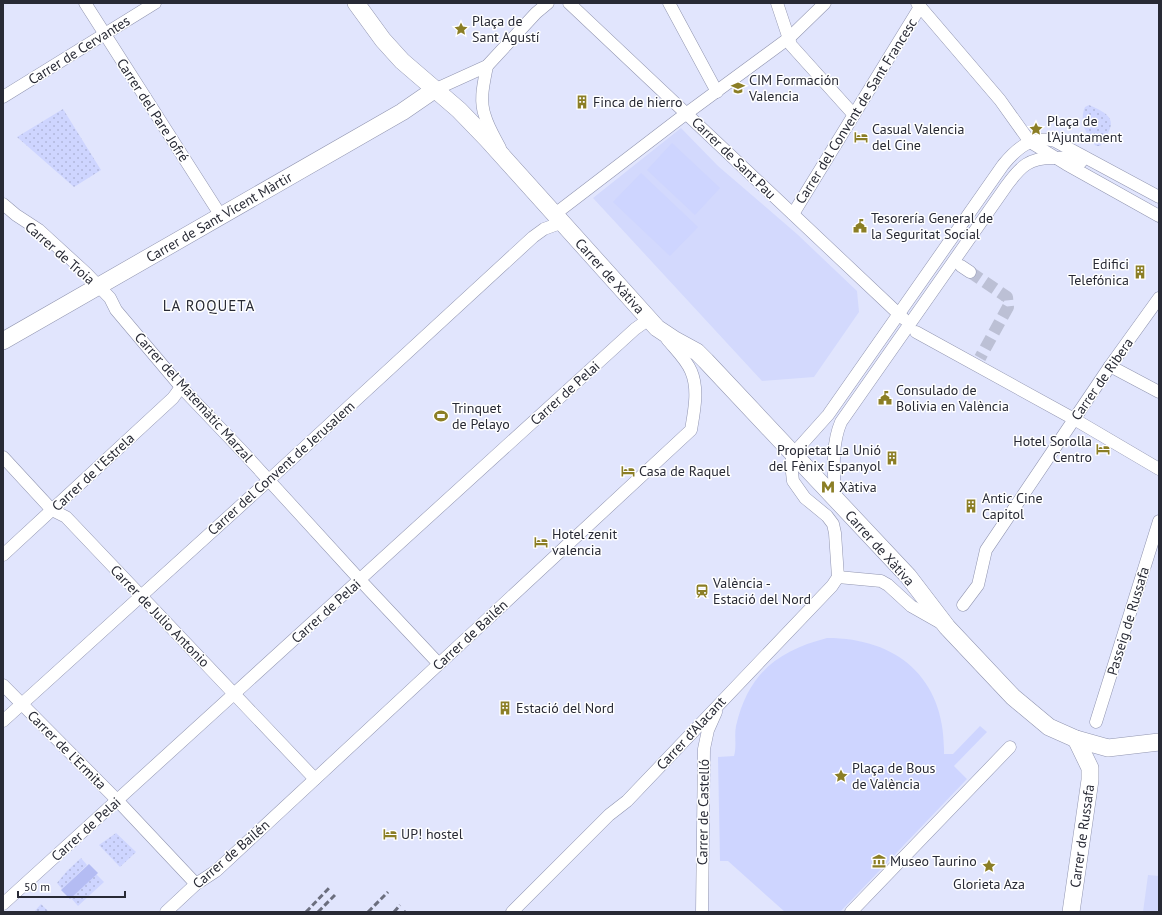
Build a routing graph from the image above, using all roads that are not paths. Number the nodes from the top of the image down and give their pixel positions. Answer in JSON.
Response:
{"nodes":[{"id":1,"x":85,"y":3,"type":"edge"},
{"id":2,"x":155,"y":3,"type":"edge"},
{"id":3,"x":356,"y":3,"type":"edge"},
{"id":4,"x":548,"y":3,"type":"edge"},
{"id":5,"x":569,"y":3,"type":"edge"},
{"id":6,"x":669,"y":3,"type":"edge"},
{"id":7,"x":777,"y":3,"type":"edge"},
{"id":8,"x":825,"y":3,"type":"edge"},
{"id":9,"x":918,"y":5,"type":"edge"},
{"id":10,"x":104,"y":34,"type":"junction"},
{"id":11,"x":789,"y":38,"type":"junction"},
{"id":12,"x":487,"y":66,"type":"junction"},
{"id":13,"x":434,"y":90,"type":"junction"},
{"id":14,"x":717,"y":92,"type":"junction"},
{"id":15,"x":3,"y":97,"type":"edge"},
{"id":16,"x":687,"y":113,"type":"junction"},
{"id":17,"x":854,"y":114,"type":"junction"},
{"id":18,"x":1030,"y":142,"type":"junction"},
{"id":19,"x":503,"y":157,"type":"junction"},
{"id":20,"x":1056,"y":158,"type":"junction"},
{"id":21,"x":1159,"y":197,"type":"edge"},
{"id":22,"x":3,"y":204,"type":"edge"},
{"id":23,"x":1159,"y":205,"type":"edge"},
{"id":24,"x":793,"y":214,"type":"junction"},
{"id":25,"x":221,"y":216,"type":"junction"},
{"id":26,"x":1159,"y":216,"type":"edge"},
{"id":27,"x":559,"y":218,"type":"junction"},
{"id":28,"x":99,"y":286,"type":"junction"},
{"id":29,"x":1159,"y":298,"type":"edge"},
{"id":30,"x":898,"y":315,"type":"junction"},
{"id":31,"x":649,"y":319,"type":"junction"},
{"id":32,"x":913,"y":328,"type":"junction"},
{"id":33,"x":661,"y":331,"type":"junction"},
{"id":34,"x":3,"y":342,"type":"edge"},
{"id":35,"x":1110,"y":366,"type":"junction"},
{"id":36,"x":181,"y":387,"type":"junction"},
{"id":37,"x":1159,"y":392,"type":"edge"},
{"id":38,"x":1074,"y":419,"type":"junction"},
{"id":39,"x":793,"y":454,"type":"junction"},
{"id":40,"x":3,"y":457,"type":"edge"},
{"id":41,"x":1159,"y":469,"type":"edge"},
{"id":42,"x":269,"y":480,"type":"junction"},
{"id":43,"x":835,"y":498,"type":"junction"},
{"id":44,"x":52,"y":510,"type":"junction"},
{"id":45,"x":1159,"y":521,"type":"edge"},
{"id":46,"x":3,"y":555,"type":"edge"},
{"id":47,"x":838,"y":577,"type":"junction"},
{"id":48,"x":360,"y":580,"type":"junction"},
{"id":49,"x":140,"y":596,"type":"junction"},
{"id":50,"x":963,"y":604,"type":"dead end"},
{"id":51,"x":947,"y":627,"type":"junction"},
{"id":52,"x":439,"y":664,"type":"junction"},
{"id":53,"x":3,"y":685,"type":"edge"},
{"id":54,"x":234,"y":694,"type":"junction"},
{"id":55,"x":728,"y":694,"type":"junction"},
{"id":56,"x":22,"y":705,"type":"junction"},
{"id":57,"x":3,"y":721,"type":"edge"},
{"id":58,"x":1096,"y":722,"type":"dead end"},
{"id":59,"x":1076,"y":739,"type":"junction"},
{"id":60,"x":1159,"y":742,"type":"edge"},
{"id":61,"x":1010,"y":747,"type":"dead end"},
{"id":62,"x":315,"y":779,"type":"junction"},
{"id":63,"x":117,"y":800,"type":"junction"},
{"id":64,"x":196,"y":884,"type":"junction"},
{"id":65,"x":3,"y":904,"type":"edge"},
{"id":66,"x":166,"y":912,"type":"edge"},
{"id":67,"x":512,"y":912,"type":"edge"},
{"id":68,"x":702,"y":912,"type":"edge"},
{"id":69,"x":851,"y":912,"type":"edge"},
{"id":70,"x":1071,"y":912,"type":"edge"}],
"edges":[{"from":1,"to":10,"type":"street","name":"Carrer del Pare Jofré"},
{"from":2,"to":10,"type":"street","name":"Carrer de Cervantes"},
{"from":3,"to":13,"type":"main road","name":"Carrer de Xàtiva"},
{"from":4,"to":12,"type":"street"},
{"from":5,"to":16,"type":"street","name":"Carrer de Sant Pau"},
{"from":6,"to":14,"type":"street"},
{"from":7,"to":11,"type":"street"},
{"from":8,"to":11,"type":"street","name":"Carrer del Convent de Jerusalem"},
{"from":9,"to":17,"type":"street","name":"Carrer del Convent de Sant Francesc"},
{"from":9,"to":18,"type":"street"},
{"from":10,"to":15,"type":"street","name":"Carrer de Cervantes"},
{"from":10,"to":25,"type":"street","name":"Carrer del Pare Jofré"},
{"from":11,"to":14,"type":"street","name":"Carrer del Convent de Jerusalem"},
{"from":11,"to":17,"type":"street"},
{"from":12,"to":13,"type":"street"},
{"from":12,"to":19,"type":"street"},
{"from":13,"to":19,"type":"main road","name":"Carrer de Xàtiva"},
{"from":13,"to":25,"type":"main road","name":"Carrer de Sant Vicent Màrtir"},
{"from":14,"to":16,"type":"street","name":"Carrer del Convent de Jerusalem"},
{"from":16,"to":24,"type":"street","name":"Carrer de Sant Pau"},
{"from":16,"to":27,"type":"street","name":"Carrer del Convent de Jerusalem"},
{"from":17,"to":24,"type":"street","name":"Carrer del Convent de Sant Francesc"},
{"from":18,"to":20,"type":"street"},
{"from":18,"to":21,"type":"street"},
{"from":18,"to":30,"type":"street"},
{"from":19,"to":27,"type":"main road","name":"Carrer de Xàtiva"},
{"from":20,"to":23,"type":"street"},
{"from":20,"to":26,"type":"street"},
{"from":20,"to":32,"type":"street"},
{"from":22,"to":28,"type":"street","name":"Carrer de Troia"},
{"from":24,"to":30,"type":"street","name":"Carrer de Sant Pau"},
{"from":25,"to":28,"type":"main road","name":"Carrer de Sant Vicent Màrtir"},
{"from":27,"to":31,"type":"main road","name":"Carrer de Xàtiva"},
{"from":27,"to":42,"type":"street","name":"Carrer del Convent de Jerusalem"},
{"from":28,"to":34,"type":"main road","name":"Carrer de Sant Vicent Màrtir"},
{"from":28,"to":36,"type":"street","name":"Carrer del Matemàtic Marzal"},
{"from":29,"to":35,"type":"street","name":"Carrer de Ribera"},
{"from":30,"to":32,"type":"street","name":"Carrer de Sant Pau"},
{"from":30,"to":39,"type":"street"},
{"from":31,"to":33,"type":"main road","name":"Carrer de Xàtiva"},
{"from":31,"to":48,"type":"street","name":"Carrer de Pelai"},
{"from":32,"to":38,"type":"street","name":"Carrer de Sant Pau"},
{"from":32,"to":43,"type":"street"},
{"from":33,"to":39,"type":"main road","name":"Carrer de Xàtiva"},
{"from":33,"to":52,"type":"street","name":"Carrer de Bailén"},
{"from":35,"to":37,"type":"street"},
{"from":35,"to":38,"type":"street","name":"Carrer de Ribera"},
{"from":36,"to":42,"type":"street","name":"Carrer del Matemàtic Marzal"},
{"from":36,"to":44,"type":"street","name":"Carrer de l'Estrela"},
{"from":38,"to":41,"type":"street","name":"Carrer de Sant Pau"},
{"from":38,"to":50,"type":"street","name":"Carrer de Ribera"},
{"from":39,"to":43,"type":"main road","name":"Carrer de Xàtiva"},
{"from":39,"to":47,"type":"street","name":"Carrer de Xàtiva"},
{"from":40,"to":44,"type":"street","name":"Carrer de Julio Antonio"},
{"from":42,"to":48,"type":"street","name":"Carrer del Matemàtic Marzal"},
{"from":42,"to":49,"type":"street","name":"Carrer del Convent de Jerusalem"},
{"from":43,"to":51,"type":"main road","name":"Carrer de Xàtiva"},
{"from":44,"to":46,"type":"street","name":"Carrer de l'Estrela"},
{"from":44,"to":49,"type":"street","name":"Carrer de Julio Antonio"},
{"from":45,"to":58,"type":"street","name":"Passeig de Russafa"},
{"from":47,"to":51,"type":"street","name":"Carrer de Xàtiva"},
{"from":47,"to":55,"type":"street","name":"Carrer d'Alacant"},
{"from":48,"to":52,"type":"street","name":"Carrer del Matemàtic Marzal"},
{"from":48,"to":54,"type":"street","name":"Carrer de Pelai"},
{"from":49,"to":54,"type":"street","name":"Carrer de Julio Antonio"},
{"from":49,"to":56,"type":"street","name":"Carrer del Convent de Jerusalem"},
{"from":51,"to":59,"type":"main road","name":"Carrer de Xàtiva"},
{"from":52,"to":62,"type":"street","name":"Carrer de Bailén"},
{"from":53,"to":56,"type":"street","name":"Carrer de l'Ermita"},
{"from":54,"to":62,"type":"street","name":"Carrer de Julio Antonio"},
{"from":54,"to":63,"type":"street","name":"Carrer de Pelai"},
{"from":55,"to":67,"type":"street","name":"Carrer d'Alacant"},
{"from":55,"to":68,"type":"street","name":"Carrer de Castelló"},
{"from":56,"to":57,"type":"street","name":"Carrer del Convent de Jerusalem"},
{"from":56,"to":63,"type":"street","name":"Carrer de l'Ermita"},
{"from":59,"to":60,"type":"main road","name":"Carrer de Xàtiva"},
{"from":59,"to":70,"type":"main road","name":"Carrer de Russafa"},
{"from":61,"to":69,"type":"street"},
{"from":62,"to":64,"type":"street","name":"Carrer de Bailén"},
{"from":63,"to":64,"type":"street","name":"Carrer de l'Ermita"},
{"from":63,"to":65,"type":"street","name":"Carrer de Pelai"},
{"from":64,"to":66,"type":"street","name":"Carrer de Bailén"}]}
